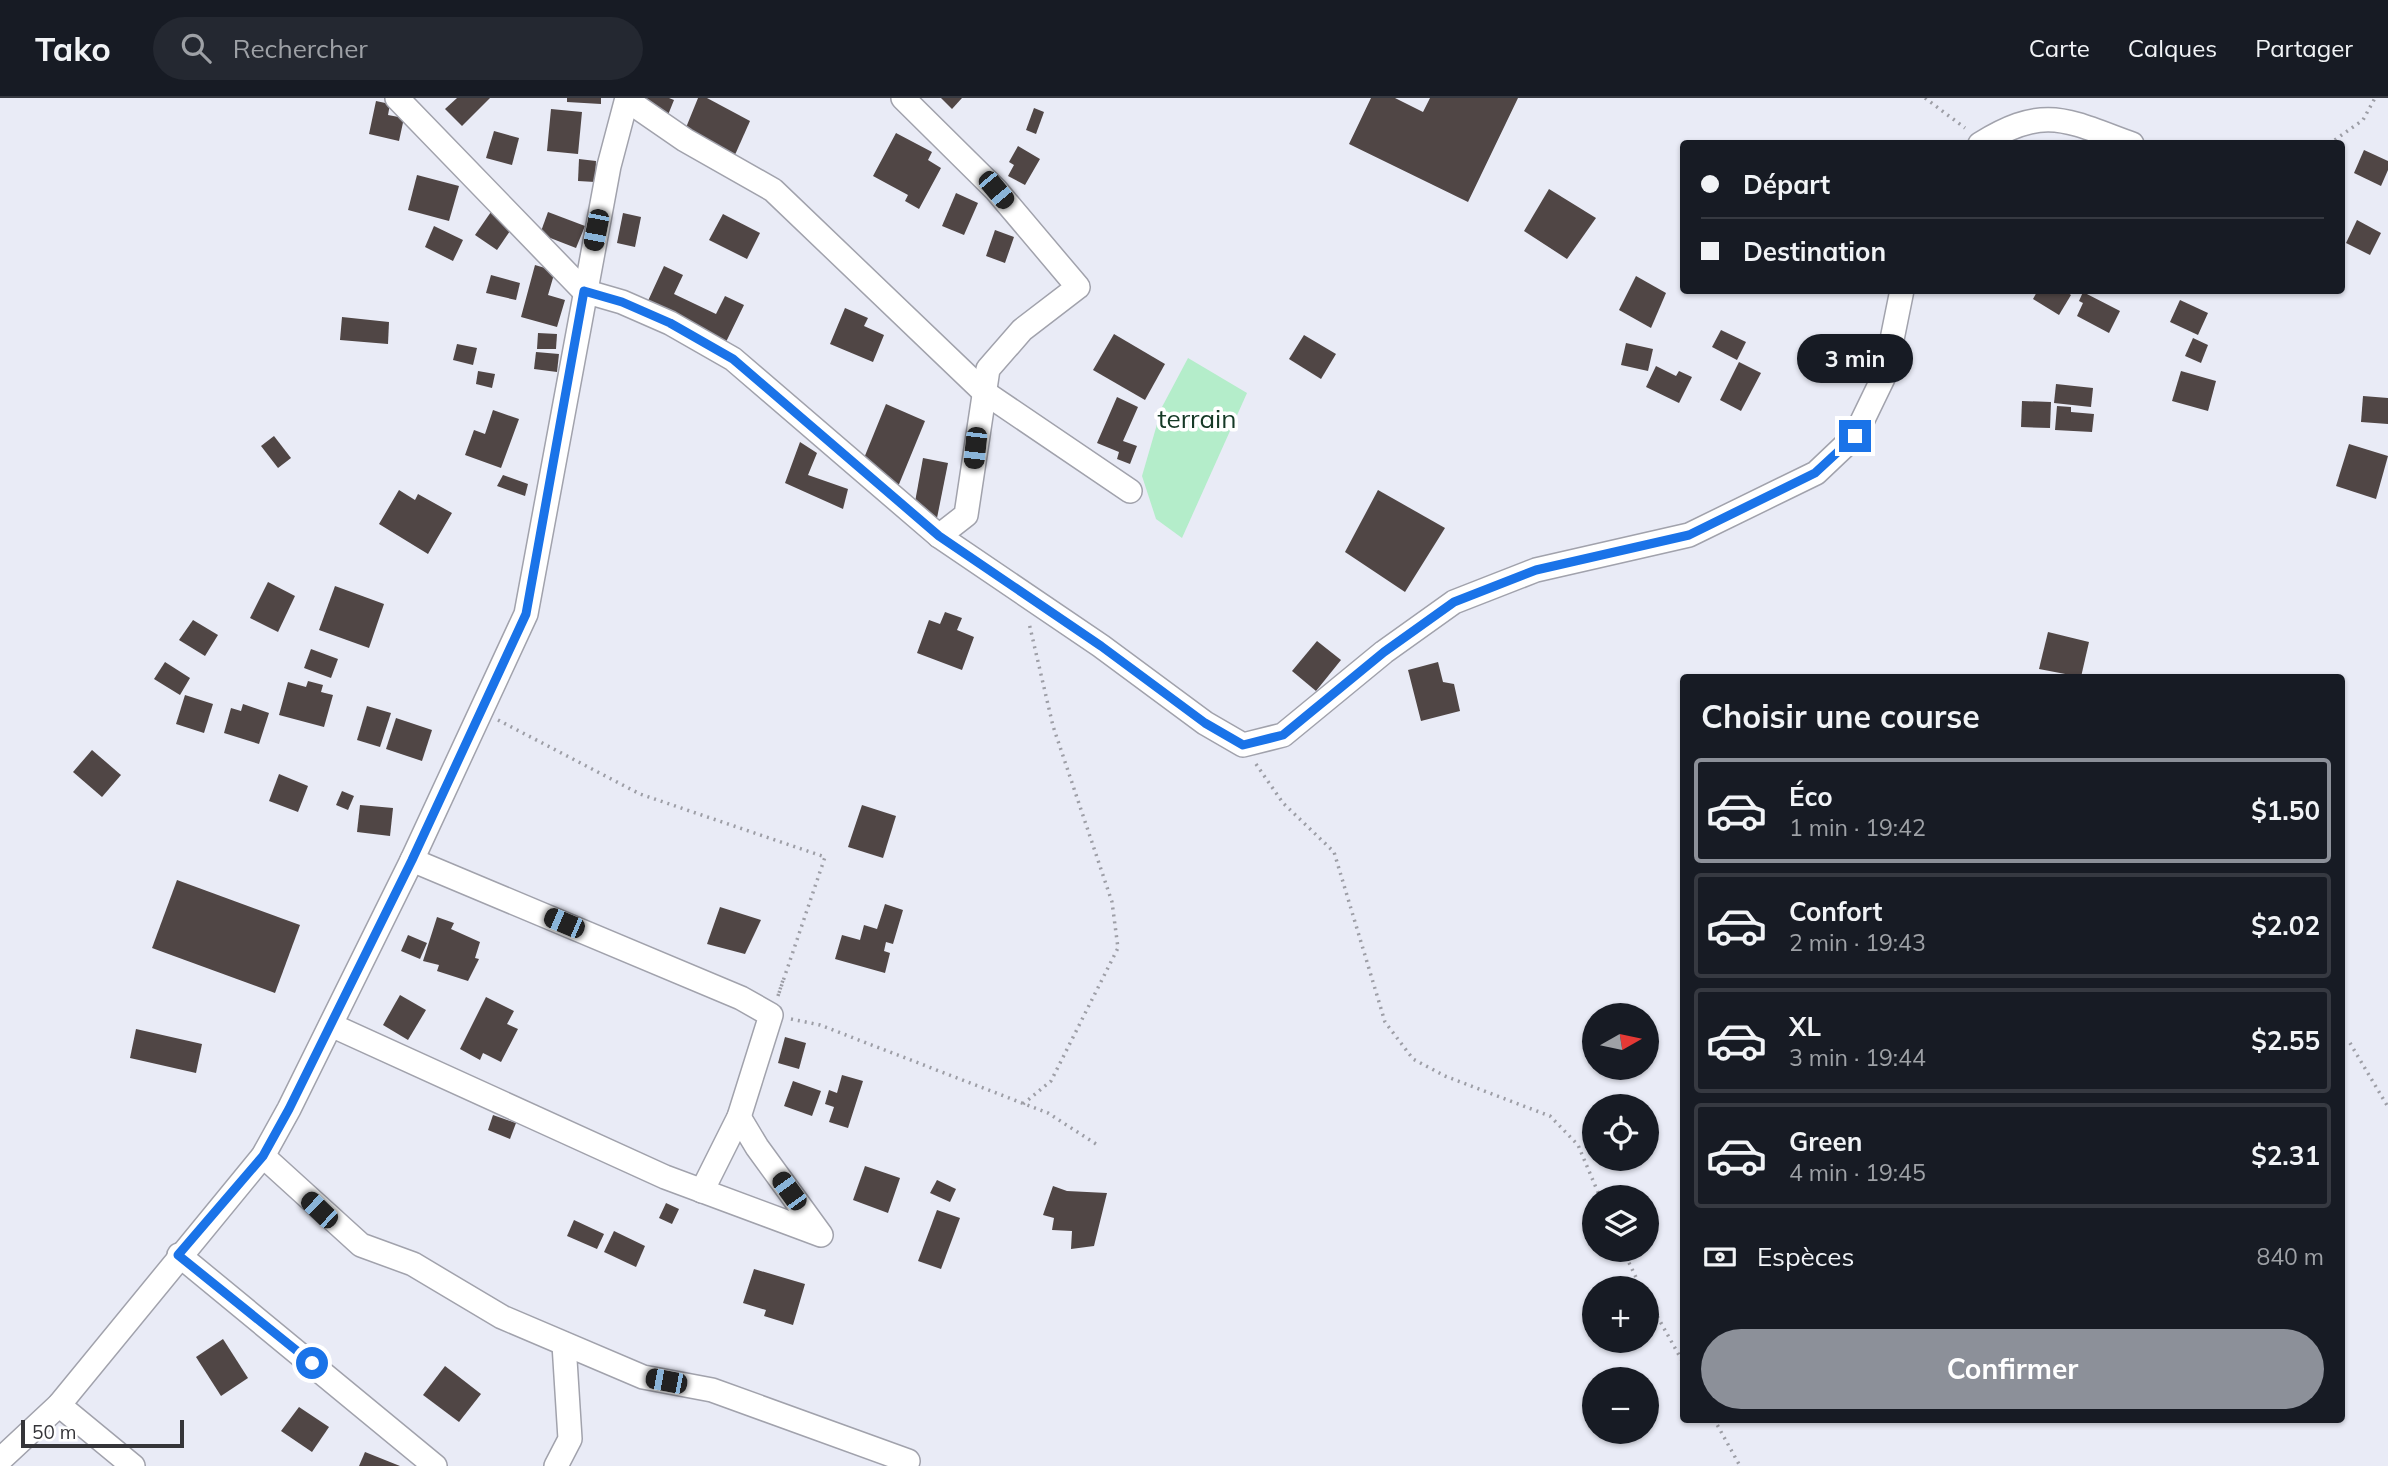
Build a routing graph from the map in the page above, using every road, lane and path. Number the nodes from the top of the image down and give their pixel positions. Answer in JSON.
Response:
{"nodes":[{"id":1,"x":397,"y":98,"type":"edge"},
{"id":2,"x":903,"y":98,"type":"edge"},
{"id":3,"x":1925,"y":98,"type":"edge"},
{"id":4,"x":2375,"y":98,"type":"edge"},
{"id":5,"x":627,"y":99,"type":"edge"},
{"id":6,"x":1978,"y":140,"type":"edge"},
{"id":7,"x":1987,"y":140,"type":"edge"},
{"id":8,"x":2119,"y":140,"type":"edge"},
{"id":9,"x":2335,"y":140,"type":"edge"},
{"id":10,"x":584,"y":291,"type":"junction"},
{"id":11,"x":1901,"y":294,"type":"edge"},
{"id":12,"x":984,"y":392,"type":"junction"},
{"id":13,"x":1130,"y":491,"type":"dead end"},
{"id":14,"x":939,"y":536,"type":"junction"},
{"id":15,"x":1021,"y":592,"type":"junction"},
{"id":16,"x":481,"y":711,"type":"junction"},
{"id":17,"x":1243,"y":745,"type":"junction"},
{"id":18,"x":412,"y":860,"type":"junction"},
{"id":19,"x":783,"y":980,"type":"dead end"},
{"id":20,"x":771,"y":1015,"type":"junction"},
{"id":21,"x":331,"y":1025,"type":"junction"},
{"id":22,"x":2350,"y":1043,"type":"dead end"},
{"id":23,"x":1023,"y":1104,"type":"junction"},
{"id":24,"x":2388,"y":1107,"type":"edge"},
{"id":25,"x":739,"y":1117,"type":"junction"},
{"id":26,"x":1096,"y":1144,"type":"dead end"},
{"id":27,"x":263,"y":1156,"type":"junction"},
{"id":28,"x":1595,"y":1185,"type":"edge"},
{"id":29,"x":702,"y":1191,"type":"junction"},
{"id":30,"x":178,"y":1255,"type":"junction"},
{"id":31,"x":1659,"y":1319,"type":"edge"},
{"id":32,"x":564,"y":1344,"type":"junction"},
{"id":33,"x":1680,"y":1357,"type":"edge"},
{"id":34,"x":59,"y":1405,"type":"junction"},
{"id":35,"x":1716,"y":1423,"type":"edge"},
{"id":36,"x":0,"y":1460,"type":"edge"},
{"id":37,"x":908,"y":1461,"type":"dead end"},
{"id":38,"x":133,"y":1466,"type":"edge"},
{"id":39,"x":435,"y":1466,"type":"edge"},
{"id":40,"x":555,"y":1466,"type":"edge"},
{"id":41,"x":1740,"y":1466,"type":"edge"}],
"edges":[{"from":1,"to":10,"type":"street"},
{"from":2,"to":12,"type":"street"},
{"from":3,"to":6,"type":"path"},
{"from":4,"to":9,"type":"path"},
{"from":5,"to":10,"type":"street"},
{"from":5,"to":12,"type":"street"},
{"from":7,"to":8,"type":"street"},
{"from":10,"to":14,"type":"street"},
{"from":10,"to":16,"type":"street"},
{"from":11,"to":17,"type":"street"},
{"from":12,"to":13,"type":"street"},
{"from":12,"to":14,"type":"street"},
{"from":14,"to":15,"type":"street"},
{"from":15,"to":17,"type":"street"},
{"from":15,"to":23,"type":"path"},
{"from":16,"to":18,"type":"street"},
{"from":16,"to":20,"type":"path"},
{"from":17,"to":28,"type":"path"},
{"from":18,"to":20,"type":"street"},
{"from":18,"to":21,"type":"street"},
{"from":19,"to":20,"type":"path"},
{"from":20,"to":23,"type":"path"},
{"from":20,"to":25,"type":"street"},
{"from":21,"to":27,"type":"street"},
{"from":21,"to":29,"type":"street"},
{"from":22,"to":24,"type":"path"},
{"from":23,"to":26,"type":"path"},
{"from":25,"to":29,"type":"street"},
{"from":25,"to":29,"type":"street"},
{"from":27,"to":30,"type":"street"},
{"from":27,"to":32,"type":"street"},
{"from":30,"to":34,"type":"street"},
{"from":30,"to":39,"type":"street"},
{"from":31,"to":33,"type":"path"},
{"from":32,"to":37,"type":"street"},
{"from":32,"to":40,"type":"street"},
{"from":34,"to":36,"type":"street"},
{"from":34,"to":38,"type":"street"},
{"from":35,"to":41,"type":"path"}]}
